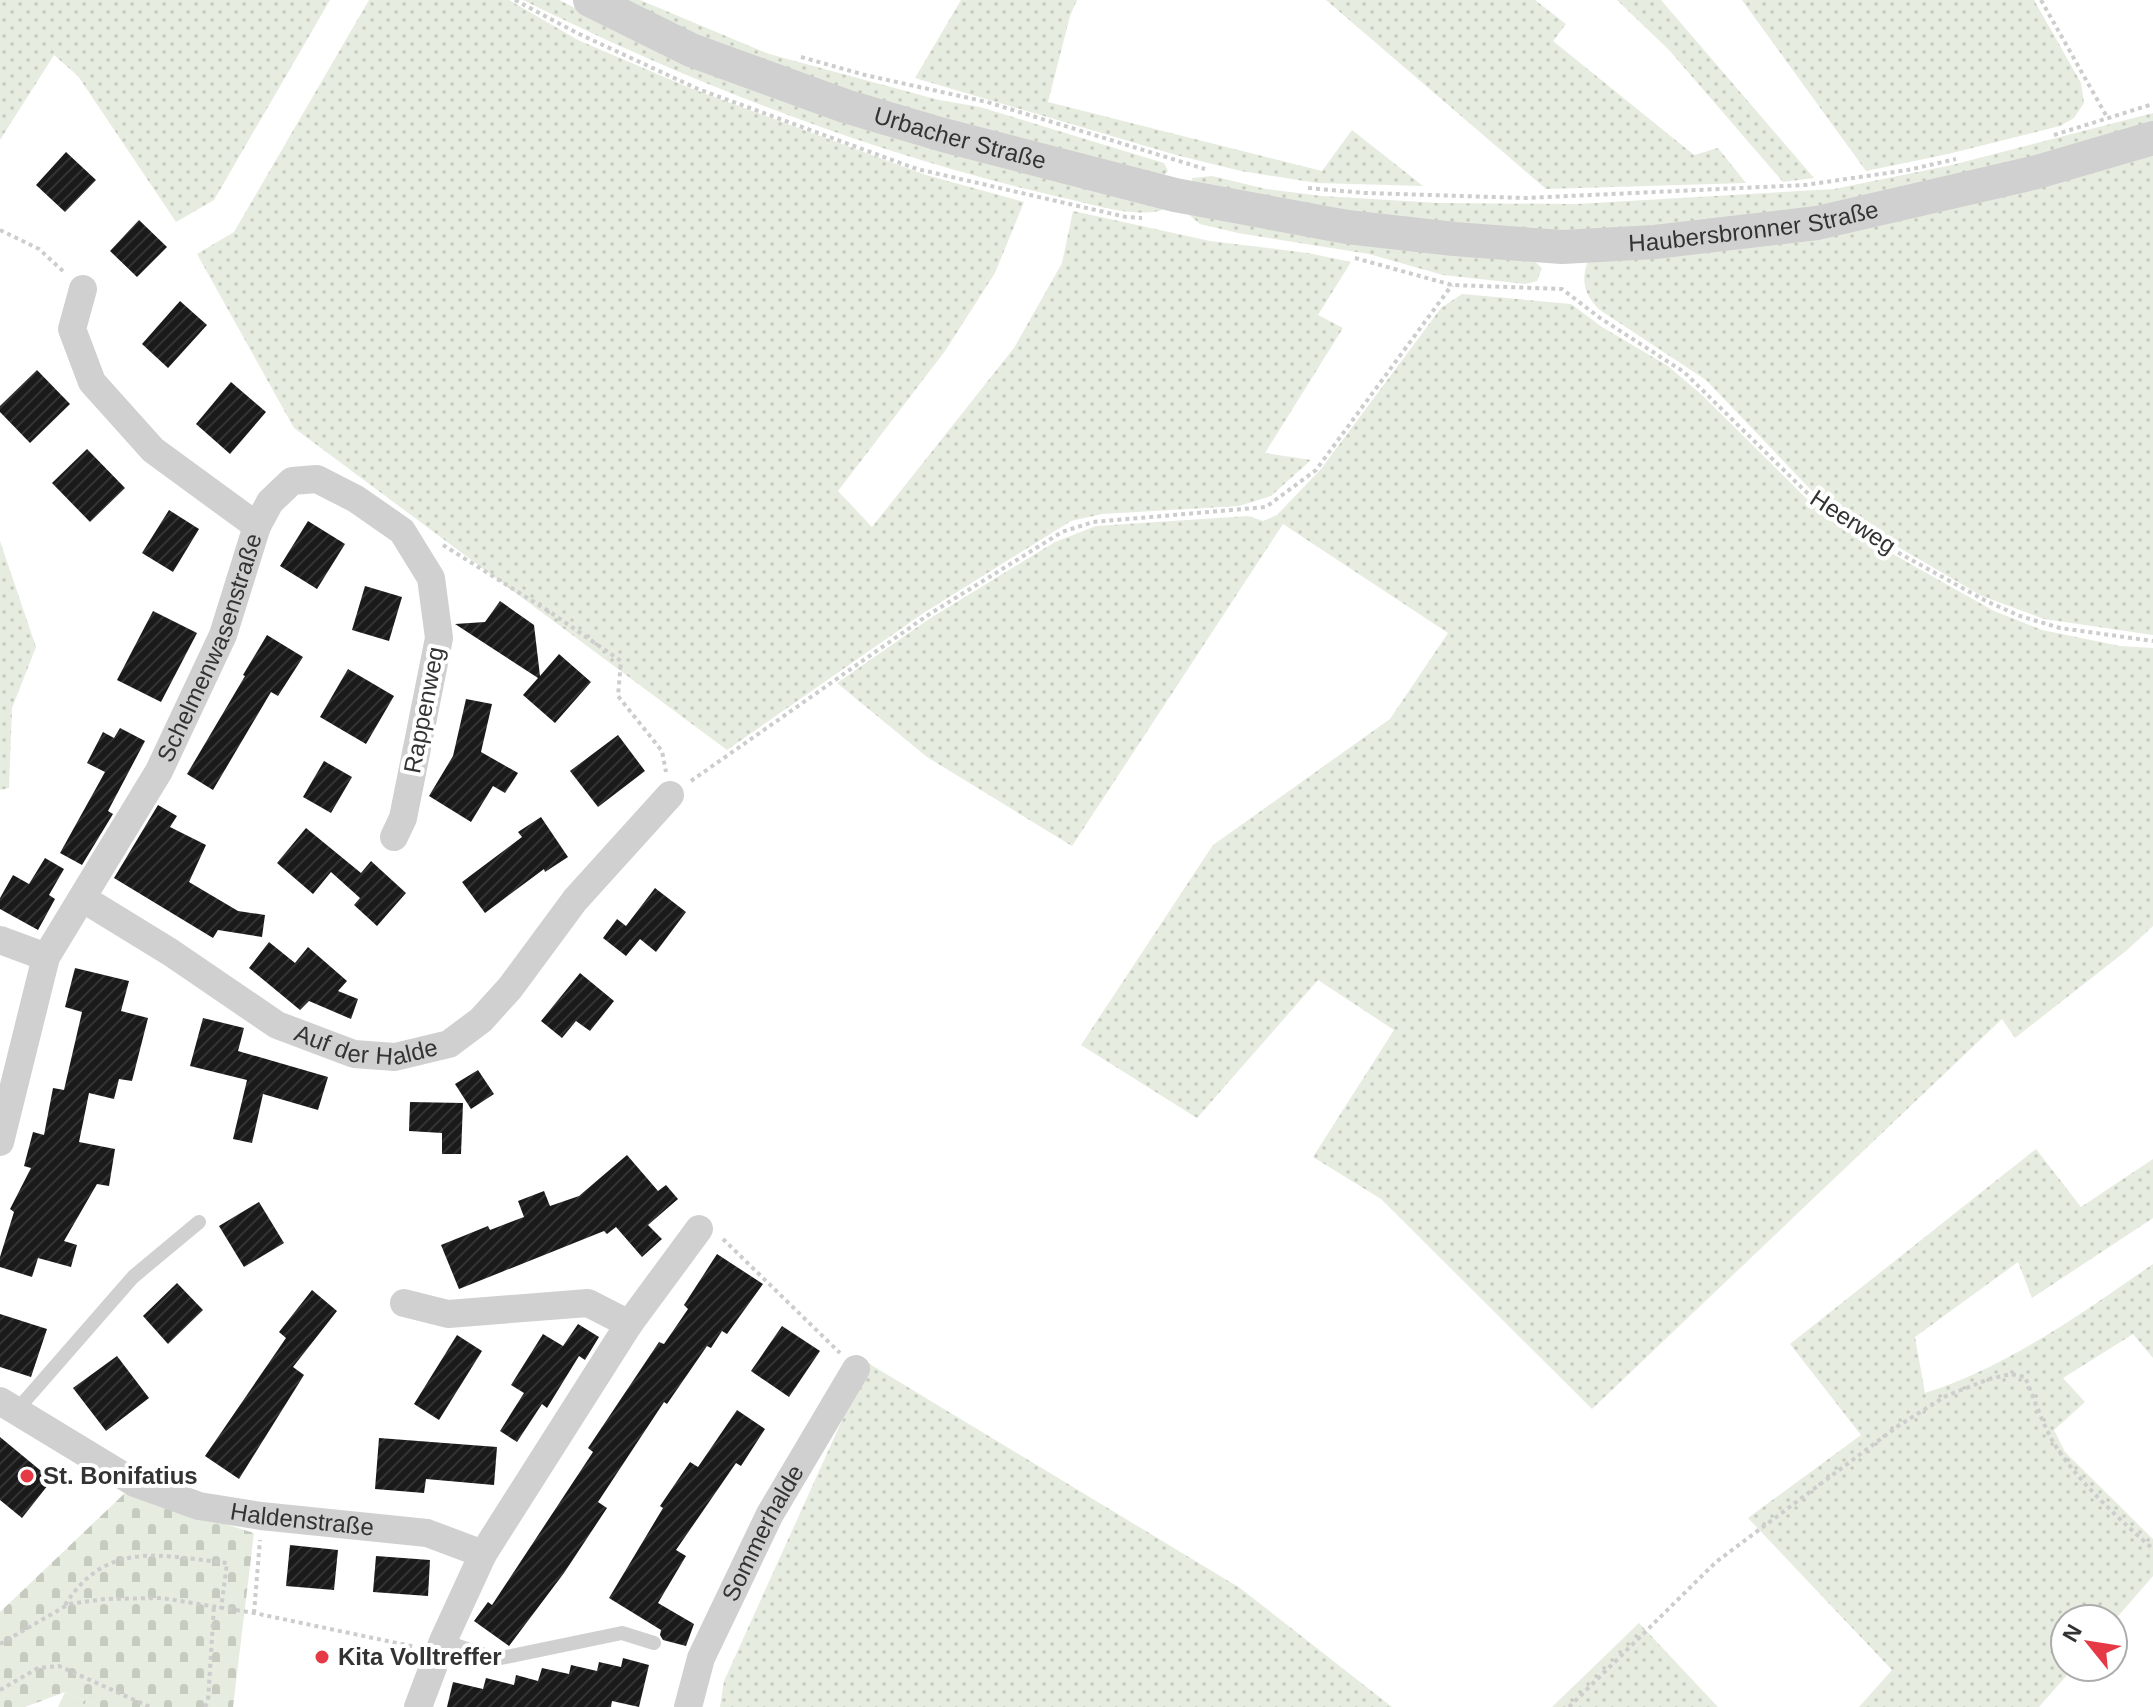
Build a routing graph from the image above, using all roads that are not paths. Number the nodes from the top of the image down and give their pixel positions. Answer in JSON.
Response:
{"nodes":[{"id":1,"x":590,"y":0,"type":"edge"},
{"id":2,"x":2153,"y":138,"type":"edge"},
{"id":3,"x":1347,"y":227,"type":"joint"},
{"id":4,"x":83,"y":289,"type":"road end"},
{"id":5,"x":257,"y":526,"type":"junction"},
{"id":6,"x":670,"y":795,"type":"road end"},
{"id":7,"x":394,"y":837,"type":"dead end"},
{"id":8,"x":82,"y":898,"type":"junction"},
{"id":9,"x":0,"y":940,"type":"edge"},
{"id":10,"x":46,"y":957,"type":"junction"},
{"id":11,"x":0,"y":1142,"type":"edge"},
{"id":12,"x":199,"y":1222,"type":"dead end"},
{"id":13,"x":710,"y":1234,"type":"road end"},
{"id":14,"x":404,"y":1303,"type":"dead end"},
{"id":15,"x":629,"y":1324,"type":"junction"},
{"id":16,"x":856,"y":1369,"type":"road end"},
{"id":17,"x":8,"y":1406,"type":"edge"},
{"id":18,"x":483,"y":1554,"type":"junction"},
{"id":19,"x":654,"y":1643,"type":"dead end"},
{"id":20,"x":440,"y":1646,"type":"junction"},
{"id":21,"x":418,"y":1707,"type":"edge"},
{"id":22,"x":688,"y":1707,"type":"edge"}],
"edges":[{"from":1,"to":3,"type":"street","name":"Urbacher Straße"},
{"from":2,"to":3,"type":"street","name":"Haubersbronner Straße"},
{"from":4,"to":5,"type":"street","name":"Schelmenwasenstraße"},
{"from":5,"to":7,"type":"street","name":"Rappenweg"},
{"from":5,"to":8,"type":"street","name":"Schelmenwasenstraße"},
{"from":6,"to":8,"type":"street","name":"Auf der Halde"},
{"from":8,"to":10,"type":"street","name":"Schelmenwasenstraße"},
{"from":9,"to":10,"type":"street"},
{"from":10,"to":11,"type":"street","name":"Schelmenwasenstraße"},
{"from":12,"to":17,"type":"lane"},
{"from":13,"to":15,"type":"street"},
{"from":14,"to":15,"type":"street"},
{"from":15,"to":18,"type":"street"},
{"from":16,"to":22,"type":"street","name":"Sommerhalde"},
{"from":17,"to":18,"type":"street","name":"Haldenstraße"},
{"from":18,"to":20,"type":"street"},
{"from":19,"to":20,"type":"lane"},
{"from":20,"to":21,"type":"street"}]}
